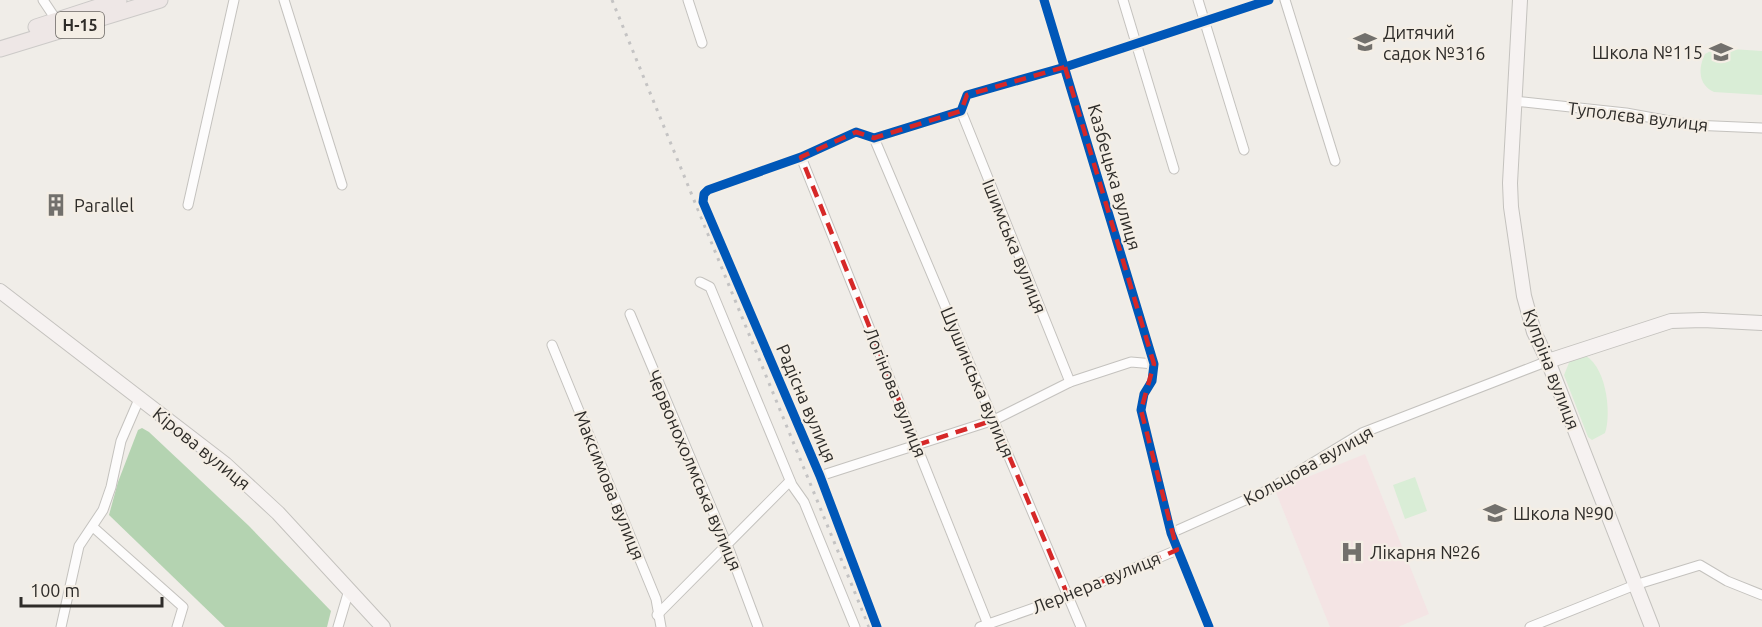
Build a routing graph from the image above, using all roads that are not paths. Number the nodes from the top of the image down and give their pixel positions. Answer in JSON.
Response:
{"nodes":[{"id":1,"x":43,"y":0,"type":"edge"},
{"id":2,"x":118,"y":0,"type":"edge"},
{"id":3,"x":160,"y":0,"type":"edge"},
{"id":4,"x":234,"y":0,"type":"edge"},
{"id":5,"x":284,"y":0,"type":"edge"},
{"id":6,"x":688,"y":0,"type":"edge"},
{"id":7,"x":1044,"y":0,"type":"edge"},
{"id":8,"x":1123,"y":0,"type":"edge"},
{"id":9,"x":1198,"y":0,"type":"edge"},
{"id":10,"x":1269,"y":0,"type":"edge"},
{"id":11,"x":1286,"y":0,"type":"edge"},
{"id":12,"x":1520,"y":0,"type":"edge"},
{"id":13,"x":57,"y":21,"type":"junction"},
{"id":14,"x":1205,"y":22,"type":"junction"},
{"id":15,"x":0,"y":39,"type":"edge"},
{"id":16,"x":702,"y":43,"type":"dead end"},
{"id":17,"x":1136,"y":44,"type":"junction"},
{"id":18,"x":0,"y":49,"type":"edge"},
{"id":19,"x":1065,"y":67,"type":"junction"},
{"id":20,"x":1514,"y":101,"type":"junction"},
{"id":21,"x":961,"y":111,"type":"junction"},
{"id":22,"x":1762,"y":128,"type":"edge"},
{"id":23,"x":874,"y":138,"type":"junction"},
{"id":24,"x":1245,"y":150,"type":"dead end"},
{"id":25,"x":801,"y":157,"type":"junction"},
{"id":26,"x":1335,"y":161,"type":"dead end"},
{"id":27,"x":1174,"y":169,"type":"dead end"},
{"id":28,"x":342,"y":185,"type":"dead end"},
{"id":29,"x":188,"y":205,"type":"dead end"},
{"id":30,"x":700,"y":282,"type":"dead end"},
{"id":31,"x":0,"y":291,"type":"edge"},
{"id":32,"x":630,"y":314,"type":"dead end"},
{"id":33,"x":1762,"y":323,"type":"edge"},
{"id":34,"x":552,"y":345,"type":"dead end"},
{"id":35,"x":1548,"y":361,"type":"junction"},
{"id":36,"x":1154,"y":364,"type":"junction"},
{"id":37,"x":1070,"y":382,"type":"junction"},
{"id":38,"x":140,"y":397,"type":"junction"},
{"id":39,"x":994,"y":420,"type":"junction"},
{"id":40,"x":917,"y":445,"type":"junction"},
{"id":41,"x":820,"y":476,"type":"junction"},
{"id":42,"x":790,"y":481,"type":"junction"},
{"id":43,"x":93,"y":527,"type":"junction"},
{"id":44,"x":1171,"y":533,"type":"junction"},
{"id":45,"x":727,"y":546,"type":"junction"},
{"id":46,"x":1178,"y":549,"type":"junction"},
{"id":47,"x":1635,"y":585,"type":"junction"},
{"id":48,"x":349,"y":590,"type":"junction"},
{"id":49,"x":1762,"y":595,"type":"edge"},
{"id":50,"x":1068,"y":596,"type":"junction"},
{"id":51,"x":657,"y":615,"type":"junction"},
{"id":52,"x":986,"y":626,"type":"edge"},
{"id":53,"x":61,"y":627,"type":"edge"},
{"id":54,"x":177,"y":627,"type":"edge"},
{"id":55,"x":338,"y":627,"type":"edge"},
{"id":56,"x":383,"y":627,"type":"edge"},
{"id":57,"x":661,"y":627,"type":"edge"},
{"id":58,"x":758,"y":627,"type":"edge"},
{"id":59,"x":855,"y":627,"type":"edge"},
{"id":60,"x":877,"y":627,"type":"edge"},
{"id":61,"x":1081,"y":627,"type":"edge"},
{"id":62,"x":1209,"y":627,"type":"edge"},
{"id":63,"x":1530,"y":627,"type":"edge"},
{"id":64,"x":1652,"y":627,"type":"edge"}],
"edges":[{"from":1,"to":13,"type":"street"},
{"from":2,"to":13,"type":"main road","number":"Н-15"},
{"from":3,"to":18,"type":"main road","number":"Н-15"},
{"from":4,"to":29,"type":"street"},
{"from":5,"to":28,"type":"street"},
{"from":6,"to":16,"type":"street"},
{"from":7,"to":19,"type":"street","name":"Казбецька вулиця"},
{"from":8,"to":17,"type":"street"},
{"from":9,"to":14,"type":"street"},
{"from":10,"to":14,"type":"street"},
{"from":11,"to":26,"type":"street"},
{"from":12,"to":20,"type":"main road","name":"Купріна вулиця"},
{"from":13,"to":15,"type":"main road","number":"Н-15"},
{"from":14,"to":17,"type":"street"},
{"from":14,"to":24,"type":"street"},
{"from":17,"to":19,"type":"street"},
{"from":17,"to":27,"type":"street"},
{"from":19,"to":21,"type":"street"},
{"from":19,"to":36,"type":"street","name":"Казбецька вулиця"},
{"from":20,"to":22,"type":"street","name":"Туполєва вулиця"},
{"from":20,"to":35,"type":"main road","name":"Купріна вулиця"},
{"from":21,"to":23,"type":"street"},
{"from":21,"to":37,"type":"street","name":"Ішимська вулиця"},
{"from":23,"to":25,"type":"street"},
{"from":23,"to":39,"type":"street","name":"Шушинська вулиця"},
{"from":25,"to":40,"type":"street","name":"Логінова вулиця"},
{"from":25,"to":41,"type":"street","name":"Радісна вулиця"},
{"from":30,"to":42,"type":"street"},
{"from":31,"to":38,"type":"main road","name":"Кірова вулиця"},
{"from":32,"to":45,"type":"street","name":"Червонохолмська вулиця"},
{"from":33,"to":35,"type":"main road"},
{"from":34,"to":51,"type":"street","name":"Максимова вулиця"},
{"from":35,"to":44,"type":"street","name":"Кольцова вулиця"},
{"from":35,"to":47,"type":"main road","name":"Купріна вулиця"},
{"from":36,"to":37,"type":"street"},
{"from":36,"to":44,"type":"street"},
{"from":37,"to":39,"type":"street"},
{"from":38,"to":43,"type":"street"},
{"from":38,"to":48,"type":"main road","name":"Кірова вулиця"},
{"from":39,"to":40,"type":"street"},
{"from":39,"to":50,"type":"street","name":"Шушинська вулиця"},
{"from":40,"to":41,"type":"street"},
{"from":40,"to":52,"type":"street","name":"Логінова вулиця"},
{"from":41,"to":60,"type":"street","name":"Радісна вулиця"},
{"from":42,"to":45,"type":"street"},
{"from":42,"to":59,"type":"street"},
{"from":43,"to":53,"type":"street"},
{"from":43,"to":54,"type":"street"},
{"from":44,"to":46,"type":"street"},
{"from":45,"to":51,"type":"street"},
{"from":45,"to":58,"type":"street","name":"Червонохолмська вулиця"},
{"from":46,"to":50,"type":"street","name":"Лернера вулиця"},
{"from":46,"to":62,"type":"street"},
{"from":47,"to":49,"type":"street"},
{"from":47,"to":63,"type":"street"},
{"from":47,"to":64,"type":"main road","name":"Купріна вулиця"},
{"from":48,"to":55,"type":"street"},
{"from":48,"to":56,"type":"main road","name":"Кірова вулиця"},
{"from":50,"to":52,"type":"street","name":"Лернера вулиця"},
{"from":50,"to":61,"type":"street","name":"Шушинська вулиця"},
{"from":51,"to":57,"type":"street","name":"Максимова вулиця"}]}
